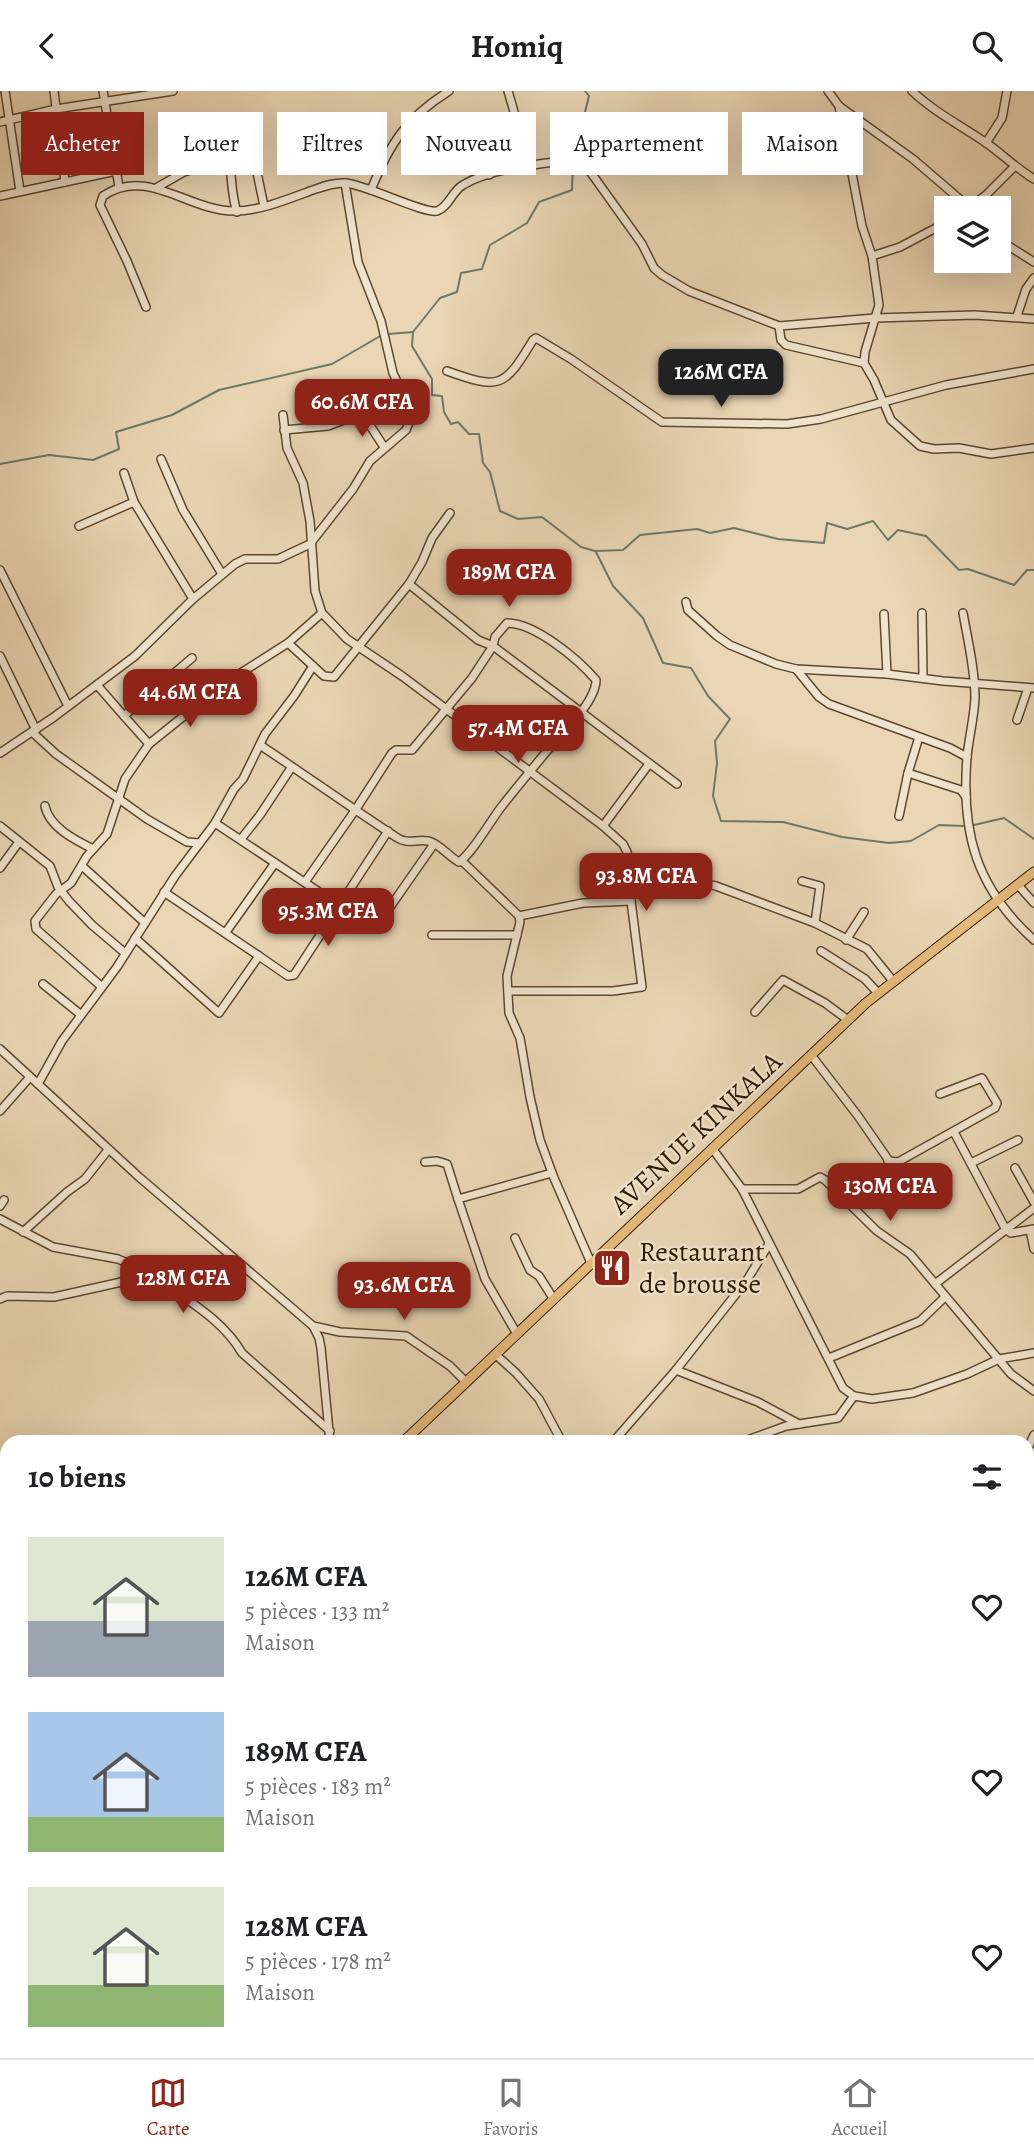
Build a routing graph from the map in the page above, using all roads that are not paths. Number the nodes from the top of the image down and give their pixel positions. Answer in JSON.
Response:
{"nodes":[{"id":1,"x":5,"y":91,"type":"edge"},
{"id":2,"x":54,"y":91,"type":"edge"},
{"id":3,"x":103,"y":91,"type":"edge"},
{"id":4,"x":173,"y":91,"type":"edge"},
{"id":5,"x":449,"y":91,"type":"edge"},
{"id":6,"x":508,"y":91,"type":"edge"},
{"id":7,"x":828,"y":91,"type":"edge"},
{"id":8,"x":912,"y":91,"type":"edge"},
{"id":9,"x":1007,"y":91,"type":"edge"},
{"id":10,"x":105,"y":102,"type":"junction"},
{"id":11,"x":839,"y":106,"type":"junction"},
{"id":12,"x":56,"y":109,"type":"junction"},
{"id":13,"x":107,"y":112,"type":"edge"},
{"id":14,"x":514,"y":112,"type":"edge"},
{"id":15,"x":4,"y":121,"type":"edge"},
{"id":16,"x":986,"y":143,"type":"junction"},
{"id":17,"x":536,"y":166,"type":"edge"},
{"id":18,"x":1014,"y":167,"type":"junction"},
{"id":19,"x":97,"y":175,"type":"edge"},
{"id":20,"x":117,"y":175,"type":"edge"},
{"id":21,"x":258,"y":175,"type":"edge"},
{"id":22,"x":489,"y":175,"type":"edge"},
{"id":23,"x":1034,"y":179,"type":"edge"},
{"id":24,"x":65,"y":182,"type":"junction"},
{"id":25,"x":345,"y":183,"type":"junction"},
{"id":26,"x":120,"y":187,"type":"junction"},
{"id":27,"x":156,"y":188,"type":"junction"},
{"id":28,"x":371,"y":190,"type":"junction"},
{"id":29,"x":20,"y":191,"type":"junction"},
{"id":30,"x":0,"y":196,"type":"edge"},
{"id":31,"x":955,"y":196,"type":"edge"},
{"id":32,"x":985,"y":196,"type":"edge"},
{"id":33,"x":264,"y":206,"type":"junction"},
{"id":34,"x":237,"y":212,"type":"junction"},
{"id":35,"x":934,"y":229,"type":"edge"},
{"id":36,"x":1011,"y":248,"type":"edge"},
{"id":37,"x":873,"y":255,"type":"junction"},
{"id":38,"x":1034,"y":262,"type":"edge"},
{"id":39,"x":1034,"y":278,"type":"edge"},
{"id":40,"x":146,"y":307,"type":"dead end"},
{"id":41,"x":1017,"y":317,"type":"junction"},
{"id":42,"x":875,"y":318,"type":"junction"},
{"id":43,"x":1034,"y":319,"type":"edge"},
{"id":44,"x":779,"y":326,"type":"junction"},
{"id":45,"x":864,"y":363,"type":"junction"},
{"id":46,"x":1034,"y":369,"type":"edge"},
{"id":47,"x":447,"y":371,"type":"dead end"},
{"id":48,"x":884,"y":404,"type":"junction"},
{"id":49,"x":283,"y":415,"type":"dead end"},
{"id":50,"x":284,"y":430,"type":"junction"},
{"id":51,"x":384,"y":447,"type":"junction"},
{"id":52,"x":1034,"y":448,"type":"edge"},
{"id":53,"x":160,"y":459,"type":"dead end"},
{"id":54,"x":124,"y":473,"type":"dead end"},
{"id":55,"x":134,"y":502,"type":"junction"},
{"id":56,"x":450,"y":513,"type":"dead end"},
{"id":57,"x":79,"y":526,"type":"dead end"},
{"id":58,"x":310,"y":544,"type":"junction"},
{"id":59,"x":0,"y":570,"type":"edge"},
{"id":60,"x":222,"y":574,"type":"junction"},
{"id":61,"x":409,"y":585,"type":"junction"},
{"id":62,"x":193,"y":599,"type":"junction"},
{"id":63,"x":686,"y":602,"type":"dead end"},
{"id":64,"x":322,"y":613,"type":"junction"},
{"id":65,"x":922,"y":613,"type":"dead end"},
{"id":66,"x":963,"y":613,"type":"dead end"},
{"id":67,"x":884,"y":614,"type":"dead end"},
{"id":68,"x":288,"y":643,"type":"junction"},
{"id":69,"x":493,"y":646,"type":"junction"},
{"id":70,"x":359,"y":648,"type":"junction"},
{"id":71,"x":0,"y":656,"type":"edge"},
{"id":72,"x":192,"y":658,"type":"dead end"},
{"id":73,"x":313,"y":666,"type":"junction"},
{"id":74,"x":796,"y":669,"type":"junction"},
{"id":75,"x":887,"y":674,"type":"junction"},
{"id":76,"x":923,"y":677,"type":"junction"},
{"id":77,"x":975,"y":684,"type":"junction"},
{"id":78,"x":97,"y":685,"type":"junction"},
{"id":79,"x":1031,"y":688,"type":"edge"},
{"id":80,"x":68,"y":706,"type":"junction"},
{"id":81,"x":446,"y":708,"type":"junction"},
{"id":82,"x":580,"y":713,"type":"junction"},
{"id":83,"x":124,"y":716,"type":"junction"},
{"id":84,"x":1017,"y":720,"type":"dead end"},
{"id":85,"x":34,"y":731,"type":"junction"},
{"id":86,"x":919,"y":737,"type":"junction"},
{"id":87,"x":149,"y":744,"type":"junction"},
{"id":88,"x":260,"y":745,"type":"junction"},
{"id":89,"x":1,"y":749,"type":"edge"},
{"id":90,"x":967,"y":757,"type":"junction"},
{"id":91,"x":649,"y":764,"type":"junction"},
{"id":92,"x":291,"y":768,"type":"junction"},
{"id":93,"x":530,"y":773,"type":"junction"},
{"id":94,"x":908,"y":773,"type":"junction"},
{"id":95,"x":677,"y":784,"type":"dead end"},
{"id":96,"x":966,"y":796,"type":"junction"},
{"id":97,"x":119,"y":799,"type":"junction"},
{"id":98,"x":45,"y":806,"type":"dead end"},
{"id":99,"x":356,"y":809,"type":"junction"},
{"id":100,"x":899,"y":816,"type":"dead end"},
{"id":101,"x":215,"y":823,"type":"junction"},
{"id":102,"x":0,"y":826,"type":"edge"},
{"id":103,"x":603,"y":826,"type":"junction"},
{"id":104,"x":388,"y":831,"type":"junction"},
{"id":105,"x":241,"y":839,"type":"junction"},
{"id":106,"x":19,"y":842,"type":"junction"},
{"id":107,"x":199,"y":843,"type":"junction"},
{"id":108,"x":434,"y":844,"type":"junction"},
{"id":109,"x":93,"y":849,"type":"junction"},
{"id":110,"x":462,"y":861,"type":"junction"},
{"id":111,"x":275,"y":863,"type":"junction"},
{"id":112,"x":82,"y":866,"type":"junction"},
{"id":113,"x":0,"y":868,"type":"edge"},
{"id":114,"x":631,"y":869,"type":"junction"},
{"id":115,"x":1034,"y":873,"type":"edge"},
{"id":116,"x":802,"y":881,"type":"dead end"},
{"id":117,"x":305,"y":882,"type":"junction"},
{"id":118,"x":1018,"y":885,"type":"junction"},
{"id":119,"x":62,"y":892,"type":"junction"},
{"id":120,"x":164,"y":892,"type":"junction"},
{"id":121,"x":631,"y":901,"type":"junction"},
{"id":122,"x":996,"y":901,"type":"junction"},
{"id":123,"x":1034,"y":903,"type":"edge"},
{"id":124,"x":339,"y":904,"type":"junction"},
{"id":125,"x":864,"y":912,"type":"dead end"},
{"id":126,"x":519,"y":916,"type":"junction"},
{"id":127,"x":145,"y":923,"type":"junction"},
{"id":128,"x":815,"y":923,"type":"junction"},
{"id":129,"x":226,"y":932,"type":"junction"},
{"id":130,"x":432,"y":935,"type":"dead end"},
{"id":131,"x":517,"y":935,"type":"junction"},
{"id":132,"x":135,"y":938,"type":"junction"},
{"id":133,"x":846,"y":940,"type":"junction"},
{"id":134,"x":1034,"y":940,"type":"edge"},
{"id":135,"x":821,"y":951,"type":"dead end"},
{"id":136,"x":125,"y":954,"type":"junction"},
{"id":137,"x":259,"y":956,"type":"junction"},
{"id":138,"x":893,"y":981,"type":"junction"},
{"id":139,"x":43,"y":984,"type":"dead end"},
{"id":140,"x":102,"y":987,"type":"junction"},
{"id":141,"x":508,"y":991,"type":"junction"},
{"id":142,"x":878,"y":993,"type":"junction"},
{"id":143,"x":755,"y":1012,"type":"dead end"},
{"id":144,"x":80,"y":1014,"type":"junction"},
{"id":145,"x":848,"y":1020,"type":"junction"},
{"id":146,"x":0,"y":1049,"type":"edge"},
{"id":147,"x":811,"y":1055,"type":"junction"},
{"id":148,"x":30,"y":1077,"type":"junction"},
{"id":149,"x":38,"y":1084,"type":"junction"},
{"id":150,"x":940,"y":1094,"type":"dead end"},
{"id":151,"x":0,"y":1111,"type":"edge"},
{"id":152,"x":954,"y":1132,"type":"junction"},
{"id":153,"x":1018,"y":1140,"type":"dead end"},
{"id":154,"x":712,"y":1148,"type":"junction"},
{"id":155,"x":108,"y":1150,"type":"junction"},
{"id":156,"x":425,"y":1161,"type":"dead end"},
{"id":157,"x":888,"y":1161,"type":"junction"},
{"id":158,"x":971,"y":1163,"type":"junction"},
{"id":159,"x":1015,"y":1168,"type":"dead end"},
{"id":160,"x":552,"y":1173,"type":"junction"},
{"id":161,"x":741,"y":1189,"type":"junction"},
{"id":162,"x":910,"y":1191,"type":"dead end"},
{"id":163,"x":458,"y":1199,"type":"junction"},
{"id":164,"x":1034,"y":1202,"type":"edge"},
{"id":165,"x":1034,"y":1208,"type":"edge"},
{"id":166,"x":0,"y":1219,"type":"edge"},
{"id":167,"x":1005,"y":1229,"type":"junction"},
{"id":168,"x":1032,"y":1230,"type":"edge"},
{"id":169,"x":23,"y":1232,"type":"junction"},
{"id":170,"x":515,"y":1238,"type":"dead end"},
{"id":171,"x":769,"y":1244,"type":"junction"},
{"id":172,"x":1034,"y":1249,"type":"edge"},
{"id":173,"x":591,"y":1263,"type":"junction"},
{"id":174,"x":153,"y":1275,"type":"junction"},
{"id":175,"x":935,"y":1285,"type":"junction"},
{"id":176,"x":945,"y":1297,"type":"junction"},
{"id":177,"x":0,"y":1299,"type":"edge"},
{"id":178,"x":553,"y":1299,"type":"junction"},
{"id":179,"x":313,"y":1326,"type":"junction"},
{"id":180,"x":517,"y":1334,"type":"junction"},
{"id":181,"x":1034,"y":1353,"type":"edge"},
{"id":182,"x":495,"y":1355,"type":"junction"},
{"id":183,"x":828,"y":1358,"type":"junction"},
{"id":184,"x":999,"y":1359,"type":"junction"},
{"id":185,"x":676,"y":1370,"type":"junction"},
{"id":186,"x":467,"y":1382,"type":"junction"},
{"id":187,"x":1034,"y":1391,"type":"edge"},
{"id":188,"x":853,"y":1396,"type":"junction"},
{"id":189,"x":799,"y":1424,"type":"junction"},
{"id":190,"x":330,"y":1431,"type":"junction"},
{"id":191,"x":624,"y":1432,"type":"junction"},
{"id":192,"x":330,"y":1435,"type":"edge"},
{"id":193,"x":410,"y":1435,"type":"edge"},
{"id":194,"x":558,"y":1435,"type":"edge"},
{"id":195,"x":621,"y":1435,"type":"edge"},
{"id":196,"x":626,"y":1435,"type":"edge"},
{"id":197,"x":765,"y":1435,"type":"edge"}],
"edges":[{"from":1,"to":15,"type":"street"},
{"from":2,"to":12,"type":"street"},
{"from":3,"to":10,"type":"street"},
{"from":4,"to":10,"type":"street"},
{"from":5,"to":28,"type":"street"},
{"from":6,"to":14,"type":"street"},
{"from":7,"to":11,"type":"street"},
{"from":8,"to":16,"type":"street"},
{"from":9,"to":16,"type":"street"},
{"from":10,"to":12,"type":"street"},
{"from":10,"to":13,"type":"street"},
{"from":11,"to":31,"type":"street"},
{"from":11,"to":37,"type":"street"},
{"from":12,"to":15,"type":"street"},
{"from":12,"to":24,"type":"street"},
{"from":15,"to":29,"type":"street"},
{"from":16,"to":18,"type":"street"},
{"from":17,"to":44,"type":"street"},
{"from":18,"to":23,"type":"street"},
{"from":18,"to":32,"type":"street"},
{"from":19,"to":24,"type":"street"},
{"from":20,"to":26,"type":"street"},
{"from":21,"to":33,"type":"street"},
{"from":22,"to":28,"type":"street"},
{"from":24,"to":29,"type":"street"},
{"from":25,"to":28,"type":"street"},
{"from":25,"to":33,"type":"street"},
{"from":25,"to":51,"type":"street"},
{"from":26,"to":27,"type":"street"},
{"from":26,"to":40,"type":"street"},
{"from":27,"to":34,"type":"street"},
{"from":27,"to":34,"type":"street"},
{"from":29,"to":30,"type":"street"},
{"from":33,"to":34,"type":"street"},
{"from":35,"to":37,"type":"street"},
{"from":36,"to":38,"type":"street"},
{"from":37,"to":42,"type":"street"},
{"from":39,"to":41,"type":"street"},
{"from":41,"to":42,"type":"street"},
{"from":41,"to":43,"type":"street"},
{"from":42,"to":44,"type":"street"},
{"from":42,"to":45,"type":"street"},
{"from":44,"to":45,"type":"street"},
{"from":45,"to":48,"type":"street"},
{"from":46,"to":48,"type":"street"},
{"from":47,"to":48,"type":"street"},
{"from":48,"to":52,"type":"street"},
{"from":49,"to":50,"type":"street"},
{"from":50,"to":51,"type":"street"},
{"from":50,"to":58,"type":"street"},
{"from":51,"to":58,"type":"street"},
{"from":53,"to":60,"type":"street"},
{"from":54,"to":55,"type":"street"},
{"from":55,"to":57,"type":"street"},
{"from":55,"to":62,"type":"street"},
{"from":56,"to":61,"type":"street"},
{"from":58,"to":60,"type":"street"},
{"from":58,"to":64,"type":"street"},
{"from":59,"to":80,"type":"street"},
{"from":60,"to":62,"type":"street"},
{"from":61,"to":69,"type":"street"},
{"from":61,"to":70,"type":"street"},
{"from":62,"to":78,"type":"street"},
{"from":63,"to":74,"type":"street"},
{"from":64,"to":68,"type":"street"},
{"from":64,"to":70,"type":"street"},
{"from":65,"to":76,"type":"street"},
{"from":66,"to":77,"type":"street"},
{"from":67,"to":75,"type":"street"},
{"from":68,"to":73,"type":"street"},
{"from":68,"to":87,"type":"street"},
{"from":69,"to":81,"type":"street"},
{"from":69,"to":82,"type":"street"},
{"from":69,"to":82,"type":"street"},
{"from":70,"to":73,"type":"street"},
{"from":70,"to":81,"type":"street"},
{"from":71,"to":85,"type":"street"},
{"from":72,"to":83,"type":"street"},
{"from":73,"to":88,"type":"street"},
{"from":74,"to":75,"type":"street"},
{"from":74,"to":86,"type":"street"},
{"from":75,"to":76,"type":"street"},
{"from":76,"to":77,"type":"street"},
{"from":77,"to":79,"type":"street"},
{"from":77,"to":90,"type":"street"},
{"from":78,"to":80,"type":"street"},
{"from":78,"to":83,"type":"street"},
{"from":79,"to":84,"type":"street"},
{"from":80,"to":85,"type":"street"},
{"from":81,"to":93,"type":"street"},
{"from":81,"to":99,"type":"street"},
{"from":82,"to":91,"type":"street"},
{"from":82,"to":93,"type":"street"},
{"from":83,"to":87,"type":"street"},
{"from":85,"to":89,"type":"street"},
{"from":85,"to":97,"type":"street"},
{"from":86,"to":90,"type":"street"},
{"from":86,"to":94,"type":"street"},
{"from":87,"to":97,"type":"street"},
{"from":88,"to":92,"type":"street"},
{"from":88,"to":101,"type":"street"},
{"from":90,"to":96,"type":"street"},
{"from":91,"to":95,"type":"street"},
{"from":91,"to":103,"type":"street"},
{"from":92,"to":99,"type":"street"},
{"from":92,"to":105,"type":"street"},
{"from":93,"to":103,"type":"street"},
{"from":93,"to":110,"type":"street"},
{"from":94,"to":96,"type":"street"},
{"from":94,"to":100,"type":"street"},
{"from":96,"to":122,"type":"street"},
{"from":97,"to":107,"type":"street"},
{"from":97,"to":109,"type":"street"},
{"from":98,"to":109,"type":"street"},
{"from":99,"to":104,"type":"street"},
{"from":99,"to":117,"type":"street"},
{"from":101,"to":105,"type":"street"},
{"from":101,"to":107,"type":"street"},
{"from":102,"to":106,"type":"street"},
{"from":103,"to":114,"type":"street"},
{"from":104,"to":108,"type":"street"},
{"from":104,"to":124,"type":"street"},
{"from":105,"to":111,"type":"street"},
{"from":106,"to":113,"type":"street"},
{"from":106,"to":119,"type":"street"},
{"from":107,"to":120,"type":"street"},
{"from":108,"to":110,"type":"street"},
{"from":108,"to":124,"type":"street"},
{"from":109,"to":112,"type":"street"},
{"from":110,"to":126,"type":"street"},
{"from":111,"to":117,"type":"street"},
{"from":111,"to":129,"type":"street"},
{"from":112,"to":119,"type":"street"},
{"from":112,"to":127,"type":"street"},
{"from":114,"to":121,"type":"street"},
{"from":114,"to":128,"type":"street"},
{"from":115,"to":118,"type":"main road","name":"AVENUE KINKALA"},
{"from":116,"to":128,"type":"street"},
{"from":117,"to":124,"type":"street"},
{"from":118,"to":122,"type":"main road","name":"AVENUE KINKALA"},
{"from":118,"to":123,"type":"street"},
{"from":119,"to":136,"type":"street"},
{"from":119,"to":140,"type":"street"},
{"from":120,"to":127,"type":"street"},
{"from":120,"to":129,"type":"street"},
{"from":121,"to":126,"type":"street"},
{"from":121,"to":141,"type":"street"},
{"from":122,"to":134,"type":"street"},
{"from":122,"to":138,"type":"main road","name":"AVENUE KINKALA"},
{"from":124,"to":137,"type":"street"},
{"from":125,"to":133,"type":"street"},
{"from":126,"to":131,"type":"street"},
{"from":127,"to":132,"type":"street"},
{"from":128,"to":133,"type":"street"},
{"from":129,"to":137,"type":"street"},
{"from":130,"to":131,"type":"street"},
{"from":131,"to":141,"type":"street"},
{"from":132,"to":136,"type":"street"},
{"from":132,"to":137,"type":"street"},
{"from":133,"to":138,"type":"street"},
{"from":135,"to":142,"type":"street"},
{"from":136,"to":140,"type":"street"},
{"from":138,"to":142,"type":"main road","name":"AVENUE KINKALA"},
{"from":139,"to":144,"type":"street"},
{"from":140,"to":144,"type":"street"},
{"from":141,"to":160,"type":"street"},
{"from":142,"to":145,"type":"main road","name":"AVENUE KINKALA"},
{"from":143,"to":145,"type":"street"},
{"from":144,"to":149,"type":"street"},
{"from":145,"to":147,"type":"main road","name":"AVENUE KINKALA"},
{"from":146,"to":148,"type":"street"},
{"from":147,"to":154,"type":"main road","name":"AVENUE KINKALA"},
{"from":147,"to":157,"type":"street"},
{"from":148,"to":149,"type":"street"},
{"from":148,"to":151,"type":"street"},
{"from":149,"to":155,"type":"street"},
{"from":150,"to":152,"type":"street"},
{"from":152,"to":157,"type":"street"},
{"from":152,"to":158,"type":"street"},
{"from":153,"to":158,"type":"street"},
{"from":154,"to":161,"type":"street"},
{"from":154,"to":173,"type":"main road","name":"AVENUE KINKALA"},
{"from":155,"to":169,"type":"street"},
{"from":155,"to":179,"type":"street"},
{"from":156,"to":163,"type":"street"},
{"from":157,"to":162,"type":"street"},
{"from":158,"to":167,"type":"street"},
{"from":159,"to":164,"type":"street"},
{"from":160,"to":163,"type":"street"},
{"from":160,"to":173,"type":"street"},
{"from":161,"to":171,"type":"street"},
{"from":161,"to":175,"type":"street"},
{"from":163,"to":180,"type":"street"},
{"from":165,"to":167,"type":"street"},
{"from":166,"to":169,"type":"street"},
{"from":167,"to":168,"type":"street"},
{"from":167,"to":175,"type":"street"},
{"from":168,"to":172,"type":"street"},
{"from":169,"to":174,"type":"street"},
{"from":170,"to":178,"type":"street"},
{"from":171,"to":183,"type":"street"},
{"from":171,"to":185,"type":"street"},
{"from":173,"to":178,"type":"main road","name":"AVENUE KINKALA"},
{"from":174,"to":177,"type":"street"},
{"from":174,"to":190,"type":"street"},
{"from":175,"to":176,"type":"street"},
{"from":176,"to":183,"type":"street"},
{"from":176,"to":184,"type":"street"},
{"from":178,"to":180,"type":"main road","name":"AVENUE KINKALA"},
{"from":179,"to":186,"type":"street"},
{"from":179,"to":190,"type":"street"},
{"from":180,"to":182,"type":"main road","name":"AVENUE KINKALA"},
{"from":181,"to":184,"type":"street"},
{"from":182,"to":186,"type":"main road","name":"AVENUE KINKALA"},
{"from":182,"to":194,"type":"street"},
{"from":183,"to":188,"type":"street"},
{"from":184,"to":187,"type":"street"},
{"from":184,"to":188,"type":"street"},
{"from":185,"to":189,"type":"street"},
{"from":185,"to":191,"type":"street"},
{"from":186,"to":193,"type":"main road","name":"AVENUE KINKALA"},
{"from":188,"to":189,"type":"street"},
{"from":189,"to":197,"type":"street"},
{"from":190,"to":192,"type":"street"},
{"from":191,"to":195,"type":"street"},
{"from":191,"to":196,"type":"street"}]}
